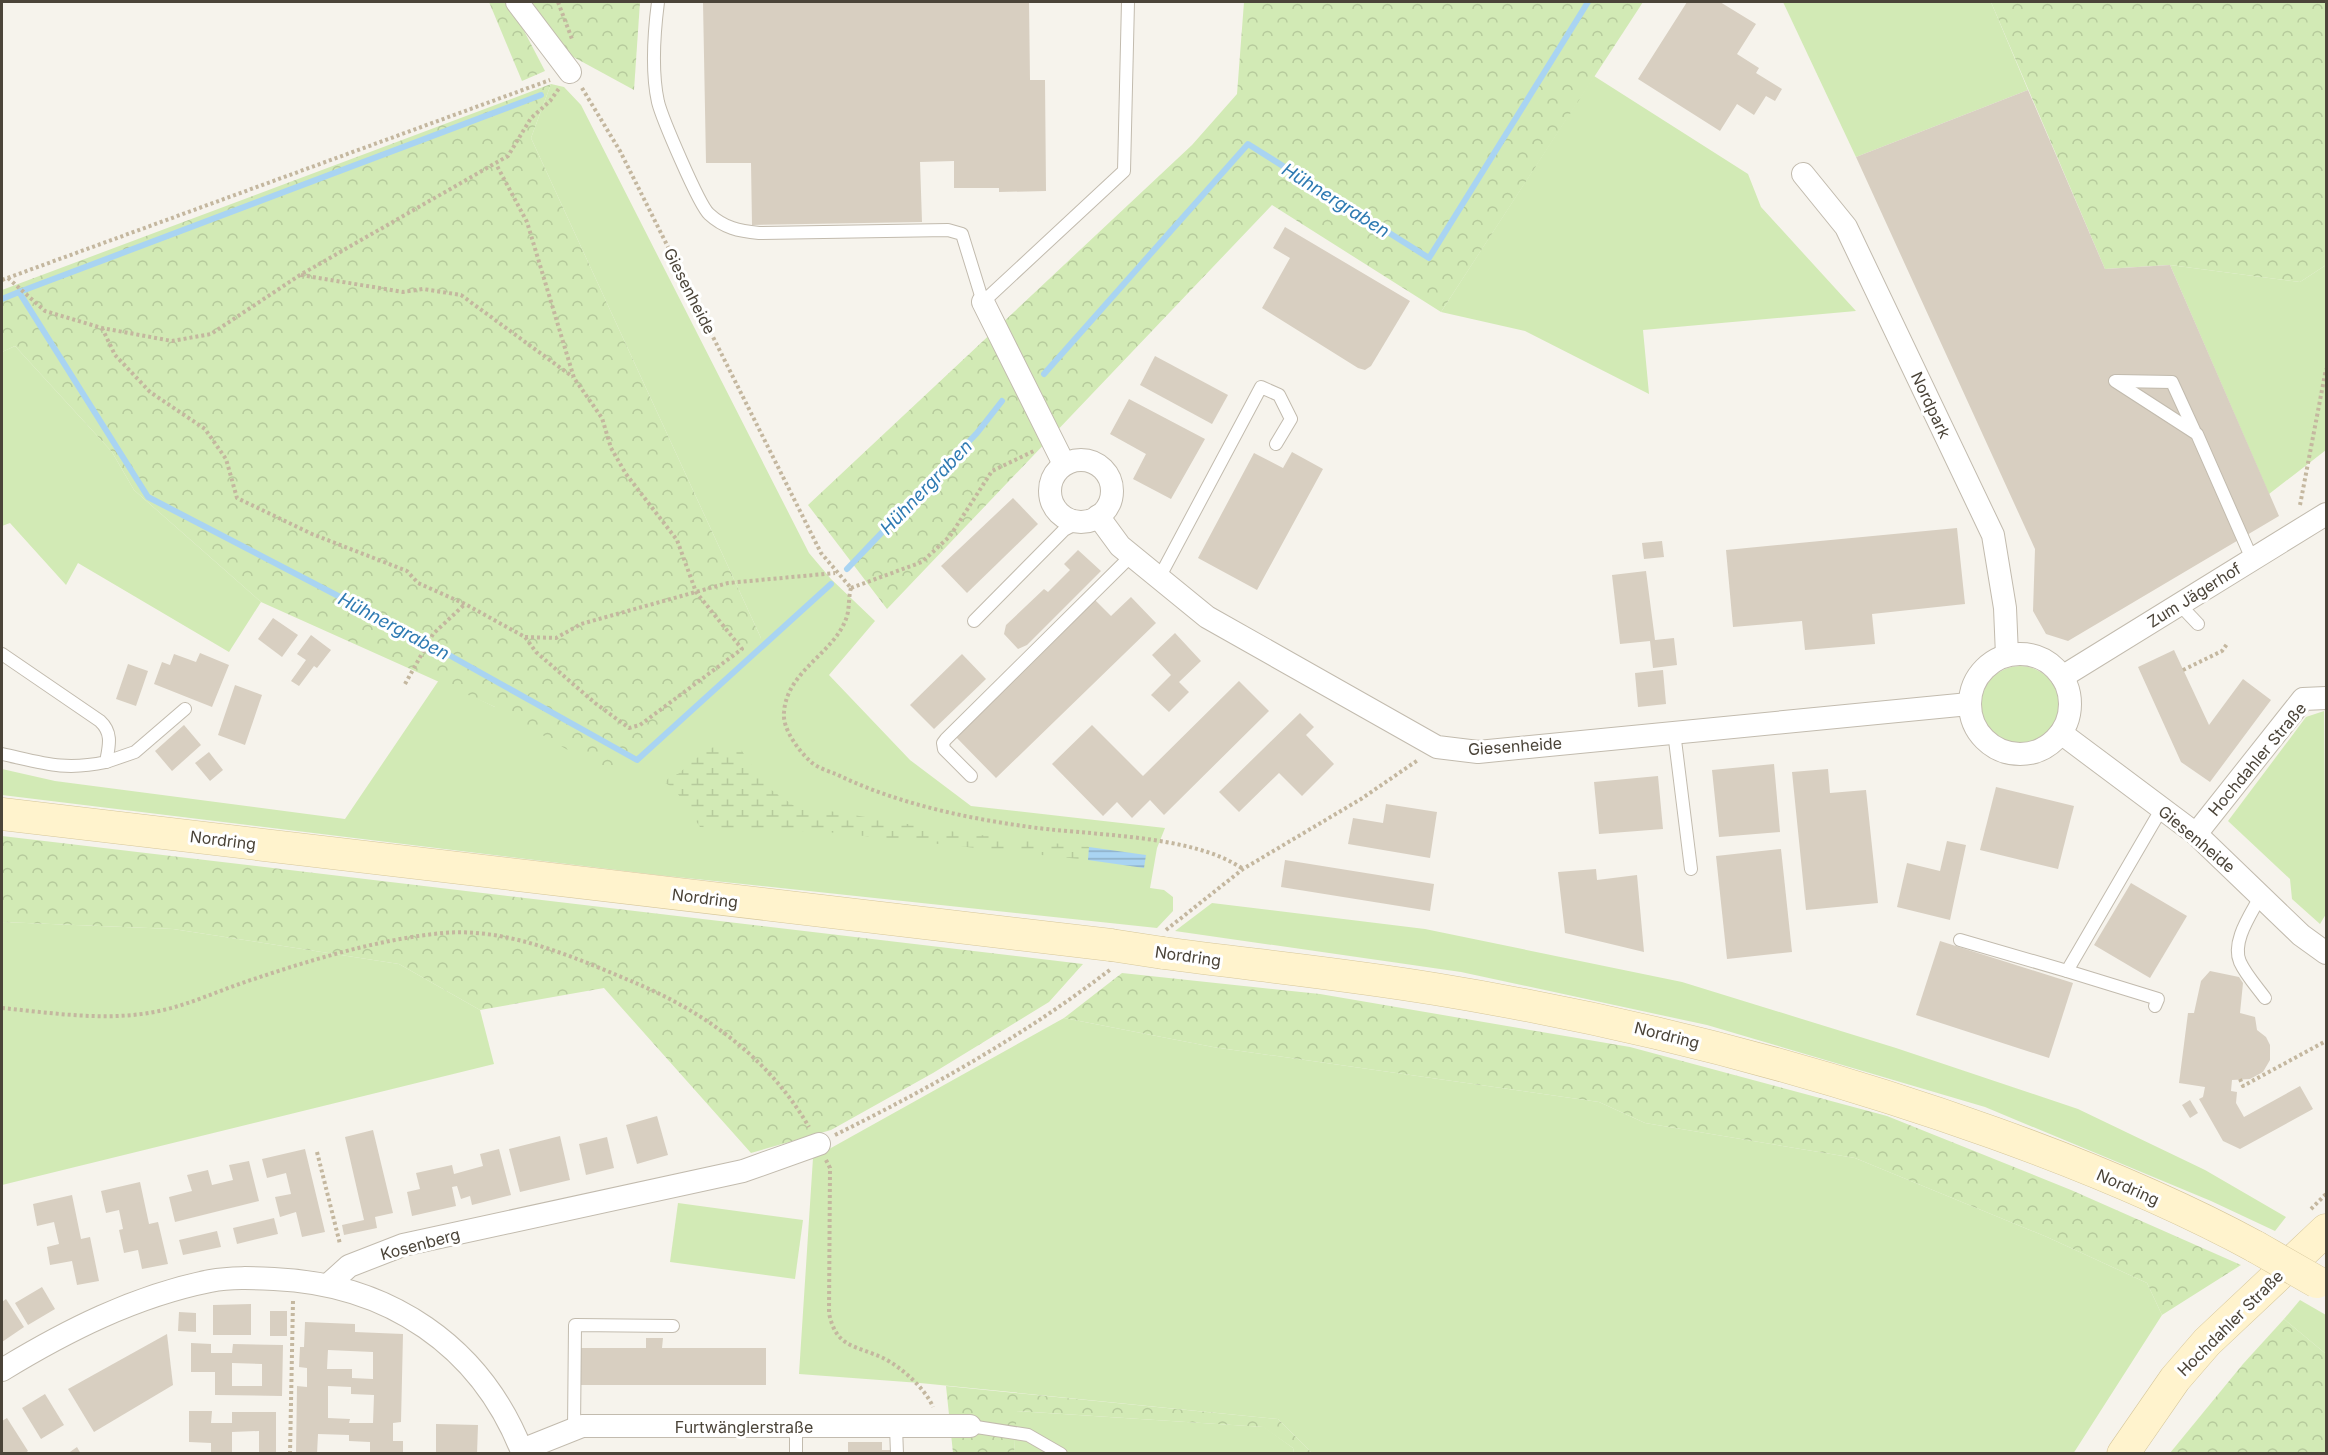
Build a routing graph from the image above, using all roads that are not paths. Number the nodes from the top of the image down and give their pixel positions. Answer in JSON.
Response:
{"nodes":[{"id":1,"x":517,"y":2,"type":"edge"},
{"id":2,"x":658,"y":2,"type":"edge"},
{"id":3,"x":1128,"y":2,"type":"edge"},
{"id":4,"x":570,"y":72,"type":"road end"},
{"id":5,"x":1803,"y":174,"type":"dead end"},
{"id":6,"x":983,"y":302,"type":"junction"},
{"id":7,"x":2197,"y":435,"type":"junction"},
{"id":8,"x":1276,"y":444,"type":"dead end"},
{"id":9,"x":1064,"y":464,"type":"junction"},
{"id":10,"x":2325,"y":518,"type":"edge"},
{"id":11,"x":1089,"y":519,"type":"junction"},
{"id":12,"x":1131,"y":556,"type":"junction"},
{"id":13,"x":2252,"y":559,"type":"junction"},
{"id":14,"x":1158,"y":580,"type":"junction"},
{"id":15,"x":2180,"y":605,"type":"junction"},
{"id":16,"x":974,"y":621,"type":"dead end"},
{"id":17,"x":2198,"y":624,"type":"dead end"},
{"id":18,"x":2,"y":654,"type":"edge"},
{"id":19,"x":2007,"y":655,"type":"junction"},
{"id":20,"x":2062,"y":677,"type":"junction"},
{"id":21,"x":2326,"y":698,"type":"edge"},
{"id":22,"x":1969,"y":704,"type":"junction"},
{"id":23,"x":185,"y":709,"type":"dead end"},
{"id":24,"x":1674,"y":732,"type":"junction"},
{"id":25,"x":2061,"y":733,"type":"junction"},
{"id":26,"x":2,"y":754,"type":"edge"},
{"id":27,"x":106,"y":762,"type":"junction"},
{"id":28,"x":971,"y":776,"type":"dead end"},
{"id":29,"x":2162,"y":808,"type":"junction"},
{"id":30,"x":2,"y":814,"type":"edge"},
{"id":31,"x":2196,"y":834,"type":"junction"},
{"id":32,"x":1691,"y":869,"type":"dead end"},
{"id":33,"x":2261,"y":895,"type":"junction"},
{"id":34,"x":1960,"y":940,"type":"dead end"},
{"id":35,"x":2326,"y":953,"type":"edge"},
{"id":36,"x":2067,"y":971,"type":"junction"},
{"id":37,"x":2265,"y":998,"type":"dead end"},
{"id":38,"x":2155,"y":1006,"type":"dead end"},
{"id":39,"x":819,"y":1143,"type":"road end"},
{"id":40,"x":2326,"y":1230,"type":"edge"},
{"id":41,"x":329,"y":1284,"type":"junction"},
{"id":42,"x":2321,"y":1285,"type":"edge"},
{"id":43,"x":673,"y":1326,"type":"dead end"},
{"id":44,"x":2,"y":1370,"type":"edge"},
{"id":45,"x":970,"y":1426,"type":"joint"},
{"id":46,"x":796,"y":1427,"type":"junction"},
{"id":47,"x":896,"y":1427,"type":"junction"},
{"id":48,"x":574,"y":1429,"type":"junction"},
{"id":49,"x":523,"y":1452,"type":"edge"},
{"id":50,"x":796,"y":1454,"type":"edge"},
{"id":51,"x":897,"y":1454,"type":"edge"},
{"id":52,"x":1061,"y":1454,"type":"edge"},
{"id":53,"x":2123,"y":1454,"type":"edge"}],
"edges":[{"from":1,"to":4,"type":"street"},
{"from":2,"to":6,"type":"lane"},
{"from":3,"to":6,"type":"lane"},
{"from":5,"to":19,"type":"street","name":"Nordpark"},
{"from":6,"to":9,"type":"street"},
{"from":7,"to":7,"type":"lane"},
{"from":7,"to":13,"type":"lane"},
{"from":8,"to":14,"type":"lane"},
{"from":9,"to":11,"type":"street"},
{"from":9,"to":11,"type":"street"},
{"from":10,"to":13,"type":"street","name":"Zum Jägerhof"},
{"from":11,"to":12,"type":"street","name":"Giesenheide"},
{"from":11,"to":16,"type":"lane"},
{"from":12,"to":14,"type":"street","name":"Giesenheide"},
{"from":12,"to":28,"type":"lane"},
{"from":13,"to":15,"type":"street","name":"Zum Jägerhof"},
{"from":14,"to":24,"type":"street","name":"Giesenheide"},
{"from":15,"to":17,"type":"lane"},
{"from":15,"to":20,"type":"street","name":"Zum Jägerhof"},
{"from":18,"to":27,"type":"lane"},
{"from":19,"to":20,"type":"street"},
{"from":19,"to":22,"type":"street"},
{"from":20,"to":25,"type":"street"},
{"from":21,"to":31,"type":"street","name":"Hochdahler Straße"},
{"from":22,"to":24,"type":"street","name":"Giesenheide"},
{"from":22,"to":25,"type":"street"},
{"from":23,"to":27,"type":"lane"},
{"from":24,"to":32,"type":"lane"},
{"from":25,"to":29,"type":"street","name":"Giesenheide"},
{"from":26,"to":27,"type":"lane"},
{"from":29,"to":31,"type":"street","name":"Giesenheide"},
{"from":29,"to":36,"type":"lane"},
{"from":30,"to":42,"type":"main road","name":"Nordring","bridge":true},
{"from":31,"to":33,"type":"street","name":"Giesenheide"},
{"from":33,"to":35,"type":"street","name":"Giesenheide"},
{"from":33,"to":37,"type":"lane"},
{"from":34,"to":36,"type":"lane"},
{"from":36,"to":38,"type":"lane"},
{"from":39,"to":41,"type":"street","name":"Kosenberg"},
{"from":40,"to":53,"type":"main road","name":"Hochdahler Straße"},
{"from":41,"to":44,"type":"street"},
{"from":41,"to":49,"type":"street","name":"Furtwänglerstraße"},
{"from":43,"to":48,"type":"lane"},
{"from":45,"to":47,"type":"street","name":"Furtwänglerstraße"},
{"from":45,"to":52,"type":"lane"},
{"from":46,"to":47,"type":"street","name":"Furtwänglerstraße"},
{"from":46,"to":48,"type":"street","name":"Furtwänglerstraße"},
{"from":46,"to":50,"type":"lane"},
{"from":47,"to":51,"type":"lane"},
{"from":48,"to":49,"type":"street","name":"Furtwänglerstraße"}]}
